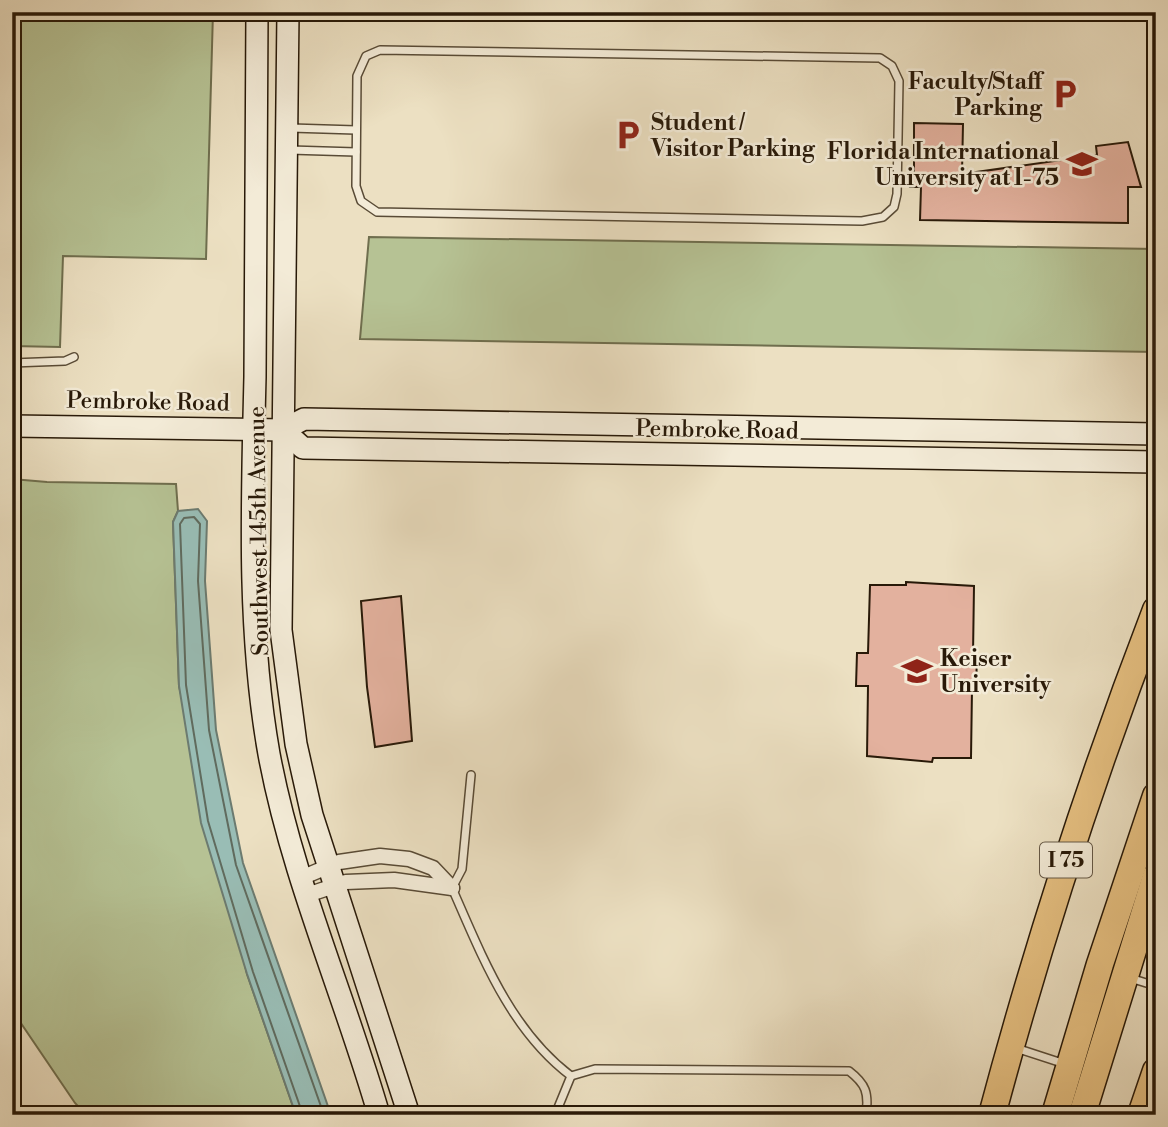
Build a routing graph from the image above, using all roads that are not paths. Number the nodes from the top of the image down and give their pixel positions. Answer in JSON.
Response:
{"nodes":[{"id":1,"x":257,"y":12,"type":"edge"},
{"id":2,"x":288,"y":12,"type":"edge"},
{"id":3,"x":286,"y":128,"type":"junction"},
{"id":4,"x":356,"y":130,"type":"junction"},
{"id":5,"x":286,"y":150,"type":"junction"},
{"id":6,"x":356,"y":152,"type":"junction"},
{"id":7,"x":74,"y":357,"type":"dead end"},
{"id":8,"x":12,"y":363,"type":"edge"},
{"id":9,"x":12,"y":426,"type":"edge"},
{"id":10,"x":251,"y":429,"type":"junction"},
{"id":11,"x":284,"y":430,"type":"junction"},
{"id":12,"x":1149,"y":434,"type":"edge"},
{"id":13,"x":1156,"y":462,"type":"edge"},
{"id":14,"x":1156,"y":610,"type":"edge"},
{"id":15,"x":471,"y":775,"type":"dead end"},
{"id":16,"x":1156,"y":796,"type":"edge"},
{"id":17,"x":1156,"y":876,"type":"edge"},
{"id":18,"x":330,"y":877,"type":"junction"},
{"id":19,"x":304,"y":886,"type":"junction"},
{"id":20,"x":452,"y":888,"type":"junction"},
{"id":21,"x":1124,"y":975,"type":"junction"},
{"id":22,"x":1156,"y":986,"type":"edge"},
{"id":23,"x":1011,"y":1047,"type":"junction"},
{"id":24,"x":1069,"y":1065,"type":"junction"},
{"id":25,"x":1156,"y":1072,"type":"edge"},
{"id":26,"x":571,"y":1076,"type":"junction"},
{"id":27,"x":379,"y":1115,"type":"edge"},
{"id":28,"x":409,"y":1115,"type":"edge"},
{"id":29,"x":555,"y":1115,"type":"edge"},
{"id":30,"x":866,"y":1115,"type":"edge"},
{"id":31,"x":992,"y":1115,"type":"edge"},
{"id":32,"x":1055,"y":1115,"type":"edge"},
{"id":33,"x":1082,"y":1115,"type":"edge"},
{"id":34,"x":1141,"y":1115,"type":"edge"}],
"edges":[{"from":1,"to":10,"type":"street","name":"Southwest 145th Avenue"},
{"from":2,"to":3,"type":"street","name":"Southwest 145th Avenue"},
{"from":3,"to":4,"type":"lane"},
{"from":3,"to":5,"type":"street","name":"Southwest 145th Avenue"},
{"from":4,"to":6,"type":"lane"},
{"from":4,"to":6,"type":"lane"},
{"from":5,"to":6,"type":"lane"},
{"from":5,"to":11,"type":"street","name":"Southwest 145th Avenue"},
{"from":7,"to":8,"type":"lane"},
{"from":9,"to":10,"type":"street","name":"Pembroke Road"},
{"from":10,"to":11,"type":"street","name":"Pembroke Road"},
{"from":10,"to":19,"type":"street","name":"Southwest 145th Avenue"},
{"from":11,"to":12,"type":"street","name":"Pembroke Road"},
{"from":11,"to":13,"type":"street","name":"Pembroke Road"},
{"from":11,"to":18,"type":"street","name":"Southwest 145th Avenue"},
{"from":14,"to":23,"type":"highway","number":"I 75"},
{"from":15,"to":20,"type":"lane"},
{"from":16,"to":24,"type":"highway"},
{"from":17,"to":21,"type":"highway"},
{"from":18,"to":19,"type":"street"},
{"from":18,"to":20,"type":"street"},
{"from":18,"to":20,"type":"street"},
{"from":18,"to":28,"type":"street","name":"Southwest 145th Avenue"},
{"from":19,"to":27,"type":"street","name":"Southwest 145th Avenue"},
{"from":20,"to":26,"type":"lane"},
{"from":21,"to":22,"type":"lane"},
{"from":21,"to":33,"type":"highway"},
{"from":23,"to":24,"type":"lane"},
{"from":23,"to":31,"type":"highway","number":"I 75"},
{"from":24,"to":32,"type":"highway"},
{"from":25,"to":34,"type":"highway"},
{"from":26,"to":29,"type":"lane"},
{"from":26,"to":30,"type":"lane"}]}
